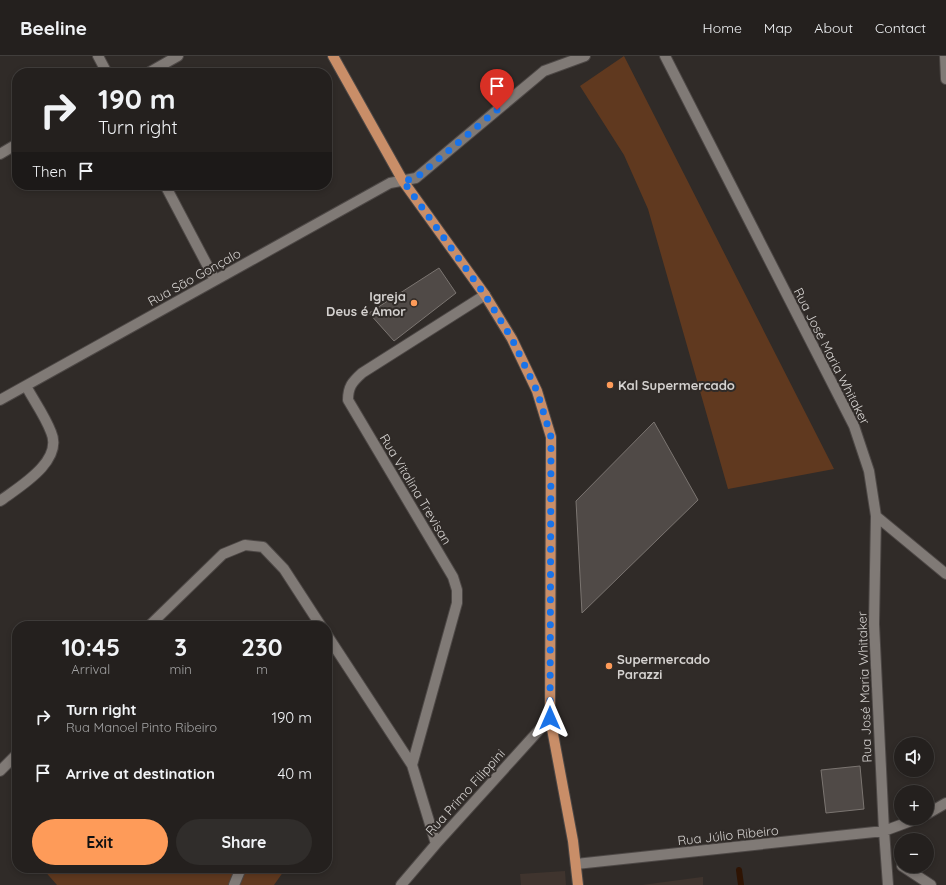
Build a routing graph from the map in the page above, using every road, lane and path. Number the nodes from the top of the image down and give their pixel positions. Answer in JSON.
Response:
{"nodes":[{"id":1,"x":98,"y":56,"type":"edge"},
{"id":2,"x":178,"y":56,"type":"edge"},
{"id":3,"x":333,"y":56,"type":"edge"},
{"id":4,"x":585,"y":56,"type":"edge"},
{"id":5,"x":665,"y":56,"type":"edge"},
{"id":6,"x":945,"y":56,"type":"edge"},
{"id":7,"x":104,"y":68,"type":"edge"},
{"id":8,"x":157,"y":68,"type":"edge"},
{"id":9,"x":946,"y":80,"type":"edge"},
{"id":10,"x":12,"y":147,"type":"edge"},
{"id":11,"x":0,"y":154,"type":"edge"},
{"id":12,"x":403,"y":181,"type":"junction"},
{"id":13,"x":168,"y":190,"type":"edge"},
{"id":14,"x":214,"y":280,"type":"junction"},
{"id":15,"x":485,"y":295,"type":"junction"},
{"id":16,"x":26,"y":386,"type":"junction"},
{"id":17,"x":0,"y":400,"type":"edge"},
{"id":18,"x":0,"y":501,"type":"edge"},
{"id":19,"x":876,"y":516,"type":"junction"},
{"id":20,"x":946,"y":573,"type":"edge"},
{"id":21,"x":154,"y":621,"type":"edge"},
{"id":22,"x":318,"y":621,"type":"edge"},
{"id":23,"x":332,"y":643,"type":"edge"},
{"id":24,"x":550,"y":718,"type":"junction"},
{"id":25,"x":12,"y":759,"type":"edge"},
{"id":26,"x":412,"y":765,"type":"junction"},
{"id":27,"x":0,"y":771,"type":"edge"},
{"id":28,"x":946,"y":804,"type":"edge"},
{"id":29,"x":934,"y":810,"type":"edge"},
{"id":30,"x":900,"y":825,"type":"edge"},
{"id":31,"x":884,"y":831,"type":"junction"},
{"id":32,"x":436,"y":844,"type":"junction"},
{"id":33,"x":885,"y":855,"type":"junction"},
{"id":34,"x":894,"y":861,"type":"edge"},
{"id":35,"x":576,"y":864,"type":"junction"},
{"id":36,"x":239,"y":873,"type":"edge"},
{"id":37,"x":913,"y":873,"type":"edge"},
{"id":38,"x":234,"y":885,"type":"edge"},
{"id":39,"x":401,"y":885,"type":"edge"},
{"id":40,"x":578,"y":885,"type":"edge"},
{"id":41,"x":888,"y":885,"type":"edge"},
{"id":42,"x":932,"y":885,"type":"edge"}],
"edges":[{"from":1,"to":7,"type":"street"},
{"from":2,"to":8,"type":"street"},
{"from":3,"to":12,"type":"main road"},
{"from":4,"to":12,"type":"street","name":"Rua São Gonçalo"},
{"from":5,"to":19,"type":"street","name":"Rua José Maria Whitaker"},
{"from":6,"to":9,"type":"street"},
{"from":10,"to":11,"type":"street"},
{"from":12,"to":14,"type":"street","name":"Rua São Gonçalo"},
{"from":12,"to":15,"type":"main road"},
{"from":13,"to":14,"type":"street"},
{"from":14,"to":16,"type":"street","name":"Rua São Gonçalo"},
{"from":15,"to":24,"type":"main road"},
{"from":15,"to":26,"type":"street","name":"Rua Vitalina Trevisan"},
{"from":16,"to":17,"type":"street","name":"Rua São Gonçalo"},
{"from":16,"to":18,"type":"street"},
{"from":19,"to":20,"type":"street"},
{"from":19,"to":31,"type":"street","name":"Rua José Maria Whitaker"},
{"from":21,"to":22,"type":"street"},
{"from":23,"to":26,"type":"street"},
{"from":24,"to":32,"type":"street","name":"Rua Primo Filippini"},
{"from":24,"to":35,"type":"main road"},
{"from":25,"to":27,"type":"street"},
{"from":26,"to":32,"type":"street"},
{"from":28,"to":29,"type":"street"},
{"from":30,"to":31,"type":"street","name":"Rua Júlio Ribeiro"},
{"from":31,"to":33,"type":"street","name":"Rua José Maria Whitaker"},
{"from":31,"to":35,"type":"street","name":"Rua Júlio Ribeiro"},
{"from":32,"to":39,"type":"street","name":"Rua Primo Filippini"},
{"from":33,"to":34,"type":"street"},
{"from":33,"to":41,"type":"street","name":"Rua José Maria Whitaker"},
{"from":35,"to":40,"type":"main road"},
{"from":36,"to":38,"type":"street"},
{"from":37,"to":42,"type":"street"}]}
